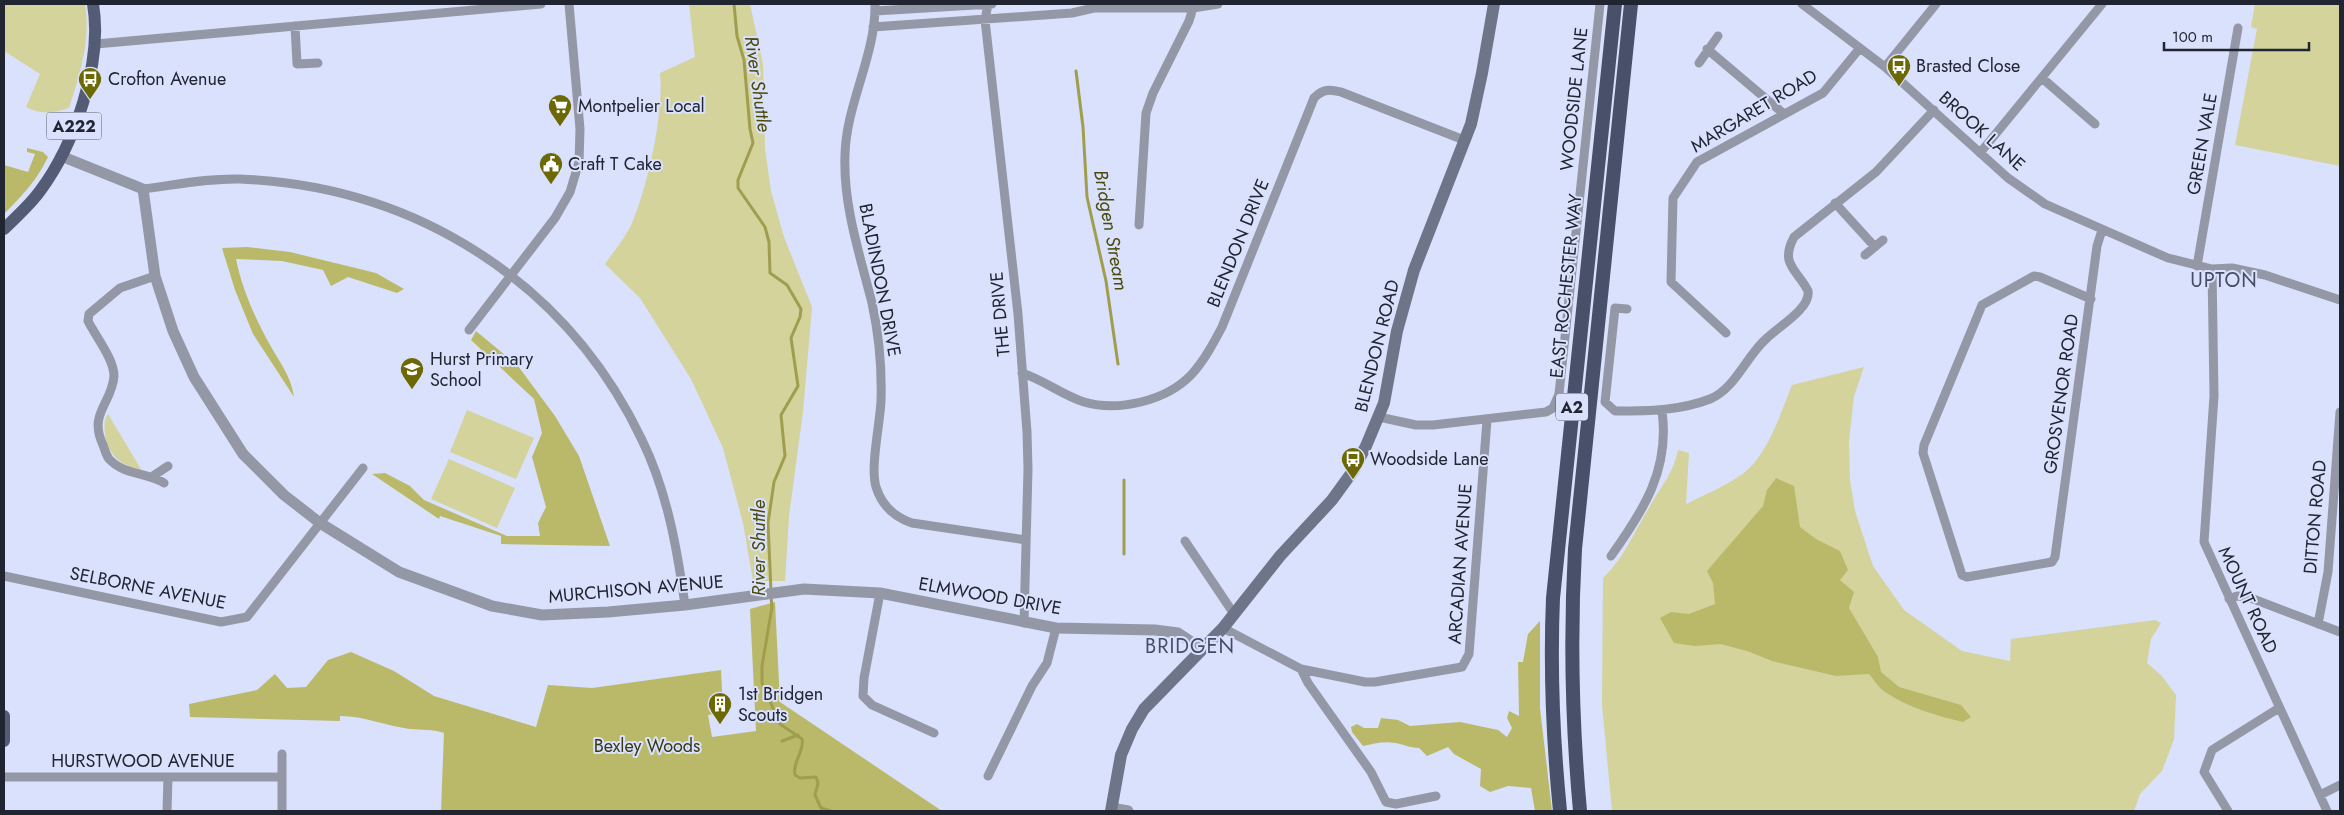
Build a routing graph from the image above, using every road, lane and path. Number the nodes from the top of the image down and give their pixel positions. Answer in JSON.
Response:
{"nodes":[{"id":1,"x":93,"y":4,"type":"edge"},
{"id":2,"x":541,"y":4,"type":"edge"},
{"id":3,"x":569,"y":4,"type":"edge"},
{"id":4,"x":988,"y":4,"type":"edge"},
{"id":5,"x":993,"y":4,"type":"edge"},
{"id":6,"x":1085,"y":4,"type":"edge"},
{"id":7,"x":1218,"y":4,"type":"edge"},
{"id":8,"x":1494,"y":4,"type":"edge"},
{"id":9,"x":1600,"y":4,"type":"edge"},
{"id":10,"x":1615,"y":4,"type":"edge"},
{"id":11,"x":1631,"y":4,"type":"edge"},
{"id":12,"x":1639,"y":4,"type":"edge"},
{"id":13,"x":1802,"y":4,"type":"edge"},
{"id":14,"x":1936,"y":4,"type":"edge"},
{"id":15,"x":2102,"y":4,"type":"edge"},
{"id":16,"x":1195,"y":6,"type":"edge"},
{"id":17,"x":875,"y":7,"type":"edge"},
{"id":18,"x":1094,"y":8,"type":"junction"},
{"id":19,"x":985,"y":20,"type":"junction"},
{"id":20,"x":295,"y":26,"type":"junction"},
{"id":21,"x":874,"y":27,"type":"junction"},
{"id":22,"x":2238,"y":28,"type":"dead end"},
{"id":23,"x":1718,"y":36,"type":"dead end"},
{"id":24,"x":96,"y":44,"type":"junction"},
{"id":25,"x":1860,"y":48,"type":"junction"},
{"id":26,"x":1707,"y":50,"type":"junction"},
{"id":27,"x":318,"y":63,"type":"dead end"},
{"id":28,"x":1699,"y":63,"type":"dead end"},
{"id":29,"x":1885,"y":66,"type":"junction"},
{"id":30,"x":2042,"y":78,"type":"junction"},
{"id":31,"x":1934,"y":110,"type":"junction"},
{"id":32,"x":1784,"y":114,"type":"junction"},
{"id":33,"x":1619,"y":120,"type":"junction"},
{"id":34,"x":2096,"y":124,"type":"dead end"},
{"id":35,"x":1464,"y":140,"type":"junction"},
{"id":36,"x":1980,"y":153,"type":"junction"},
{"id":37,"x":61,"y":156,"type":"junction"},
{"id":38,"x":143,"y":189,"type":"junction"},
{"id":39,"x":1835,"y":203,"type":"junction"},
{"id":40,"x":1139,"y":225,"type":"dead end"},
{"id":41,"x":4,"y":229,"type":"edge"},
{"id":42,"x":2102,"y":230,"type":"junction"},
{"id":43,"x":1883,"y":240,"type":"dead end"},
{"id":44,"x":1875,"y":247,"type":"junction"},
{"id":45,"x":1865,"y":255,"type":"dead end"},
{"id":46,"x":2197,"y":266,"type":"junction"},
{"id":47,"x":2212,"y":269,"type":"junction"},
{"id":48,"x":512,"y":275,"type":"junction"},
{"id":49,"x":155,"y":276,"type":"junction"},
{"id":50,"x":2090,"y":298,"type":"junction"},
{"id":51,"x":2340,"y":300,"type":"edge"},
{"id":52,"x":1627,"y":309,"type":"dead end"},
{"id":53,"x":469,"y":330,"type":"dead end"},
{"id":54,"x":1726,"y":333,"type":"dead end"},
{"id":55,"x":1022,"y":373,"type":"junction"},
{"id":56,"x":1662,"y":411,"type":"junction"},
{"id":57,"x":2340,"y":412,"type":"edge"},
{"id":58,"x":1379,"y":417,"type":"junction"},
{"id":59,"x":1487,"y":420,"type":"junction"},
{"id":60,"x":168,"y":466,"type":"dead end"},
{"id":61,"x":2338,"y":466,"type":"edge"},
{"id":62,"x":363,"y":468,"type":"dead end"},
{"id":63,"x":153,"y":476,"type":"junction"},
{"id":64,"x":164,"y":483,"type":"dead end"},
{"id":65,"x":320,"y":523,"type":"junction"},
{"id":66,"x":1026,"y":540,"type":"junction"},
{"id":67,"x":1184,"y":541,"type":"dead end"},
{"id":68,"x":1612,"y":556,"type":"dead end"},
{"id":69,"x":4,"y":576,"type":"edge"},
{"id":70,"x":767,"y":594,"type":"joint"},
{"id":71,"x":880,"y":594,"type":"junction"},
{"id":72,"x":2229,"y":599,"type":"junction"},
{"id":73,"x":685,"y":604,"type":"junction"},
{"id":74,"x":1234,"y":614,"type":"junction"},
{"id":75,"x":1024,"y":623,"type":"junction"},
{"id":76,"x":2318,"y":624,"type":"junction"},
{"id":77,"x":1056,"y":628,"type":"junction"},
{"id":78,"x":1223,"y":628,"type":"junction"},
{"id":79,"x":2340,"y":632,"type":"edge"},
{"id":80,"x":1202,"y":649,"type":"junction"},
{"id":81,"x":1301,"y":669,"type":"junction"},
{"id":82,"x":2279,"y":708,"type":"junction"},
{"id":83,"x":4,"y":716,"type":"edge"},
{"id":84,"x":934,"y":734,"type":"dead end"},
{"id":85,"x":4,"y":741,"type":"edge"},
{"id":86,"x":282,"y":754,"type":"dead end"},
{"id":87,"x":988,"y":776,"type":"dead end"},
{"id":88,"x":4,"y":777,"type":"edge"},
{"id":89,"x":168,"y":777,"type":"junction"},
{"id":90,"x":282,"y":777,"type":"junction"},
{"id":91,"x":2340,"y":785,"type":"edge"},
{"id":92,"x":2320,"y":795,"type":"junction"},
{"id":93,"x":1436,"y":796,"type":"dead end"},
{"id":94,"x":1111,"y":810,"type":"edge"},
{"id":95,"x":167,"y":811,"type":"edge"},
{"id":96,"x":282,"y":811,"type":"edge"},
{"id":97,"x":1128,"y":811,"type":"edge"},
{"id":98,"x":1560,"y":811,"type":"edge"},
{"id":99,"x":1580,"y":811,"type":"edge"},
{"id":100,"x":2228,"y":811,"type":"edge"},
{"id":101,"x":2327,"y":811,"type":"edge"}],
"edges":[{"from":1,"to":24,"type":"main road","number":"A222"},
{"from":2,"to":20,"type":"street"},
{"from":3,"to":48,"type":"street"},
{"from":4,"to":5,"type":"street"},
{"from":4,"to":17,"type":"street"},
{"from":4,"to":19,"type":"street","name":"THE DRIVE"},
{"from":6,"to":18,"type":"street"},
{"from":7,"to":16,"type":"street"},
{"from":8,"to":35,"type":"main road","name":"BLENDON ROAD"},
{"from":9,"to":59,"type":"street","name":"WOODSIDE LANE"},
{"from":10,"to":98,"type":"highway","name":"EAST ROCHESTER WAY","number":"A2"},
{"from":11,"to":33,"type":"highway","number":"A2"},
{"from":12,"to":33,"type":"highway"},
{"from":13,"to":25,"type":"street","name":"BROOK LANE"},
{"from":14,"to":29,"type":"street"},
{"from":15,"to":30,"type":"street"},
{"from":16,"to":18,"type":"street"},
{"from":16,"to":40,"type":"street"},
{"from":17,"to":21,"type":"street","name":"BLADINDON DRIVE"},
{"from":18,"to":19,"type":"street"},
{"from":19,"to":21,"type":"street"},
{"from":19,"to":55,"type":"street","name":"THE DRIVE"},
{"from":20,"to":24,"type":"street"},
{"from":20,"to":27,"type":"street"},
{"from":21,"to":66,"type":"street","name":"BLADINDON DRIVE"},
{"from":22,"to":46,"type":"street","name":"GREEN VALE"},
{"from":23,"to":26,"type":"street"},
{"from":24,"to":37,"type":"main road","number":"A222"},
{"from":25,"to":29,"type":"street","name":"BROOK LANE"},
{"from":25,"to":32,"type":"street","name":"MARGARET ROAD"},
{"from":26,"to":28,"type":"street"},
{"from":26,"to":32,"type":"street"},
{"from":29,"to":31,"type":"street","name":"BROOK LANE"},
{"from":30,"to":34,"type":"street"},
{"from":30,"to":36,"type":"street"},
{"from":31,"to":36,"type":"street","name":"BROOK LANE"},
{"from":31,"to":39,"type":"street"},
{"from":32,"to":54,"type":"street","name":"MARGARET ROAD"},
{"from":33,"to":99,"type":"highway","name":"EAST ROCHESTER WAY","number":"A2"},
{"from":35,"to":55,"type":"street","name":"BLENDON DRIVE"},
{"from":35,"to":58,"type":"main road","name":"BLENDON ROAD"},
{"from":36,"to":42,"type":"street","name":"BROOK LANE"},
{"from":37,"to":38,"type":"street"},
{"from":37,"to":41,"type":"main road","number":"A222"},
{"from":38,"to":48,"type":"street"},
{"from":38,"to":49,"type":"street","name":"MURCHISON AVENUE"},
{"from":39,"to":44,"type":"street"},
{"from":39,"to":56,"type":"street"},
{"from":42,"to":46,"type":"street","name":"BROOK LANE"},
{"from":42,"to":50,"type":"street","name":"GROSVENOR ROAD"},
{"from":43,"to":44,"type":"street"},
{"from":44,"to":45,"type":"street"},
{"from":46,"to":47,"type":"street","name":"BROOK LANE"},
{"from":47,"to":51,"type":"street","name":"BROOK LANE"},
{"from":47,"to":72,"type":"street","name":"MOUNT ROAD"},
{"from":48,"to":53,"type":"street"},
{"from":48,"to":73,"type":"street"},
{"from":49,"to":63,"type":"street"},
{"from":49,"to":65,"type":"street","name":"MURCHISON AVENUE"},
{"from":50,"to":50,"type":"street","name":"GROSVENOR ROAD"},
{"from":52,"to":56,"type":"street"},
{"from":55,"to":66,"type":"street","name":"THE DRIVE"},
{"from":56,"to":68,"type":"street"},
{"from":57,"to":61,"type":"street","name":"DITTON ROAD"},
{"from":58,"to":59,"type":"street","name":"WOODSIDE LANE"},
{"from":58,"to":74,"type":"main road","name":"BLENDON ROAD"},
{"from":59,"to":81,"type":"street","name":"ARCADIAN AVENUE"},
{"from":60,"to":63,"type":"street"},
{"from":61,"to":76,"type":"street","name":"DITTON ROAD"},
{"from":62,"to":65,"type":"street","name":"SELBORNE AVENUE"},
{"from":63,"to":64,"type":"street"},
{"from":65,"to":69,"type":"street","name":"SELBORNE AVENUE"},
{"from":65,"to":73,"type":"street","name":"MURCHISON AVENUE"},
{"from":66,"to":75,"type":"street","name":"THE DRIVE"},
{"from":67,"to":74,"type":"street"},
{"from":70,"to":71,"type":"street","name":"ELMWOOD DRIVE"},
{"from":70,"to":73,"type":"street","name":"MURCHISON AVENUE"},
{"from":71,"to":75,"type":"street","name":"ELMWOOD DRIVE"},
{"from":71,"to":84,"type":"street"},
{"from":72,"to":76,"type":"street"},
{"from":72,"to":82,"type":"street","name":"MOUNT ROAD"},
{"from":74,"to":78,"type":"main road","name":"BLENDON ROAD"},
{"from":75,"to":77,"type":"street","name":"ELMWOOD DRIVE"},
{"from":76,"to":79,"type":"street"},
{"from":77,"to":80,"type":"street","name":"ELMWOOD DRIVE"},
{"from":77,"to":87,"type":"street"},
{"from":78,"to":80,"type":"main road","name":"BLENDON ROAD"},
{"from":78,"to":81,"type":"street","name":"ARCADIAN AVENUE"},
{"from":80,"to":94,"type":"main road","name":"BLENDON ROAD"},
{"from":81,"to":93,"type":"street"},
{"from":82,"to":92,"type":"street","name":"MOUNT ROAD"},
{"from":82,"to":100,"type":"street"},
{"from":83,"to":85,"type":"main road"},
{"from":86,"to":90,"type":"street"},
{"from":88,"to":89,"type":"street","name":"HURSTWOOD AVENUE"},
{"from":89,"to":90,"type":"street","name":"HURSTWOOD AVENUE"},
{"from":89,"to":95,"type":"street"},
{"from":90,"to":96,"type":"street"},
{"from":91,"to":92,"type":"street"},
{"from":92,"to":101,"type":"street","name":"MOUNT ROAD"},
{"from":94,"to":97,"type":"street"}]}
